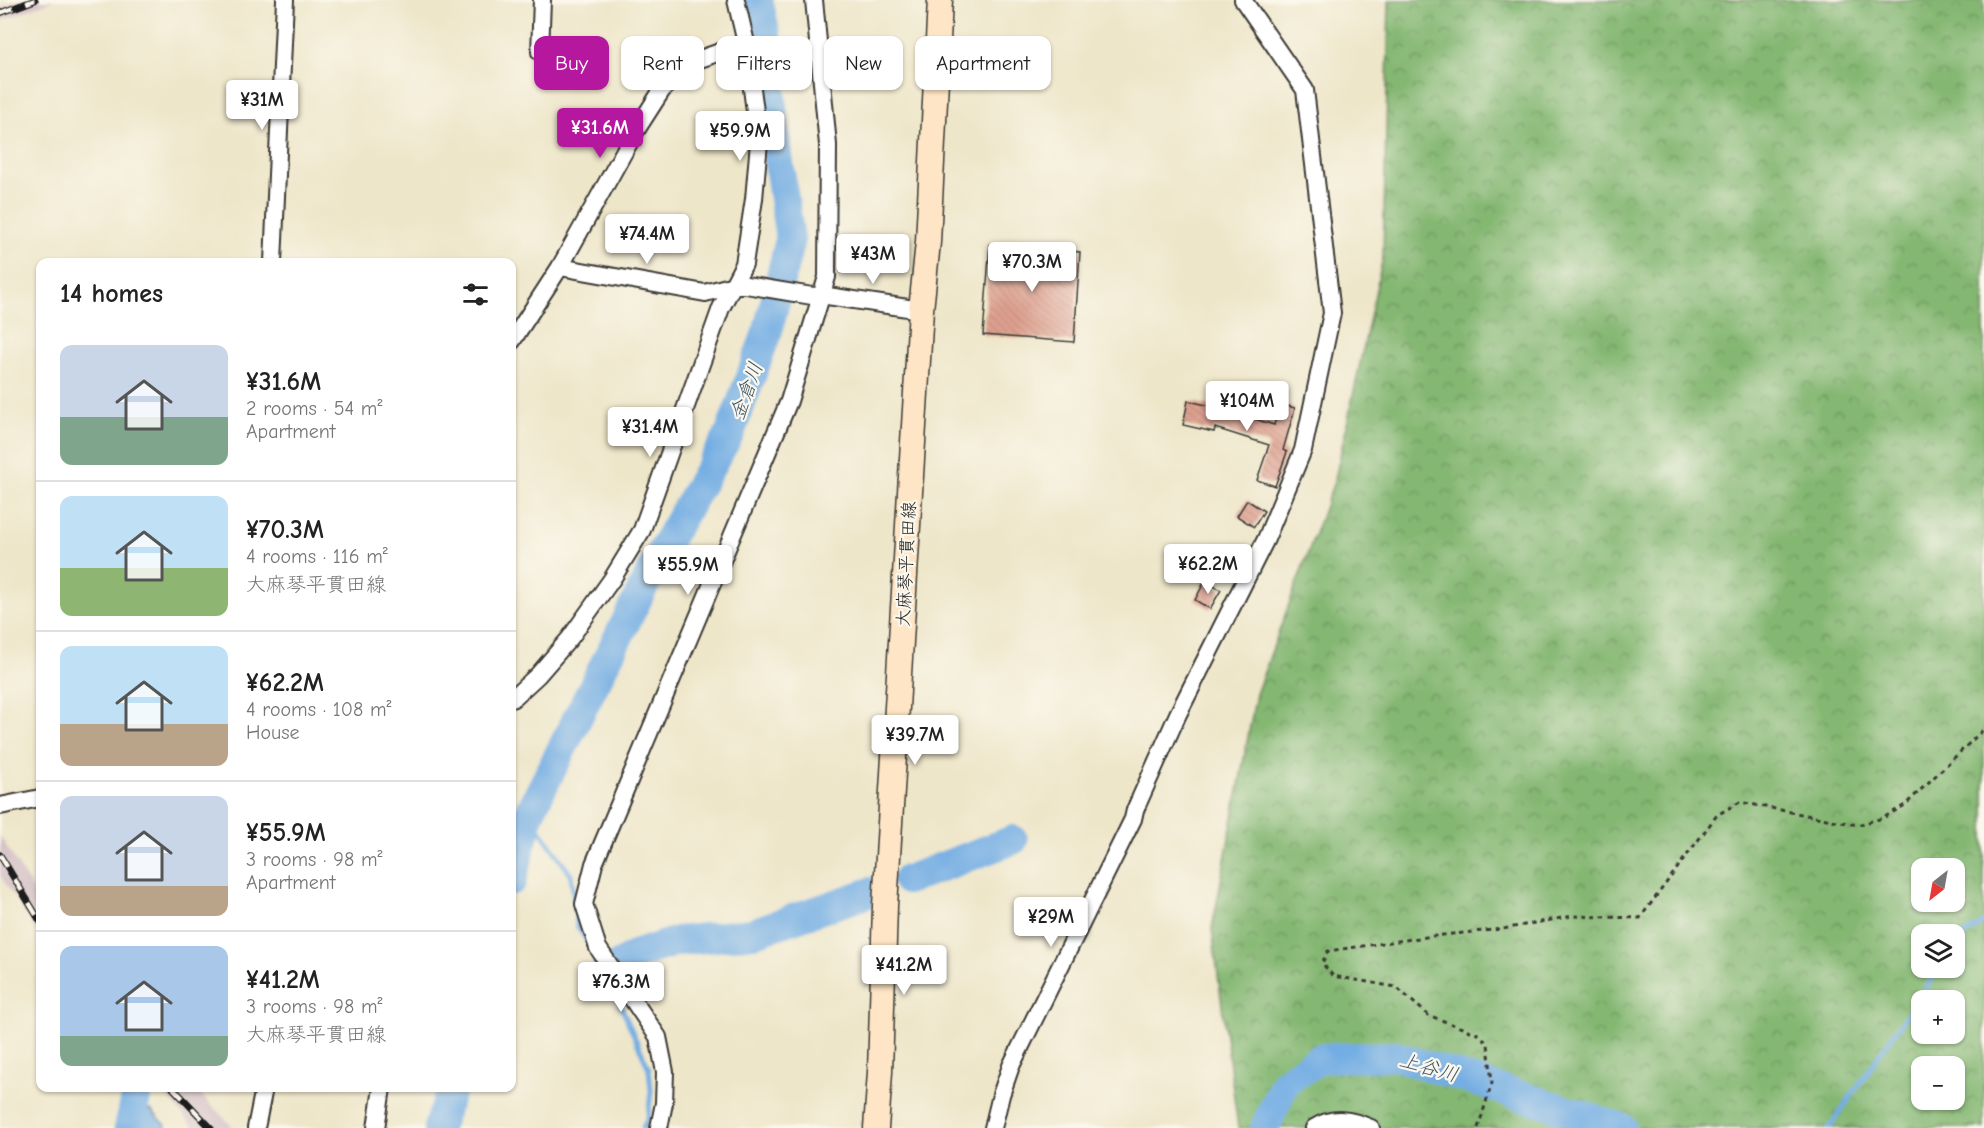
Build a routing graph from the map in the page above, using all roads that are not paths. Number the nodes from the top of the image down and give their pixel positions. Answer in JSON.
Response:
{"nodes":[{"id":1,"x":285,"y":0,"type":"edge"},
{"id":2,"x":542,"y":0,"type":"edge"},
{"id":3,"x":735,"y":0,"type":"edge"},
{"id":4,"x":814,"y":0,"type":"edge"},
{"id":5,"x":940,"y":0,"type":"edge"},
{"id":6,"x":1243,"y":0,"type":"edge"},
{"id":7,"x":541,"y":36,"type":"edge"},
{"id":8,"x":744,"y":36,"type":"edge"},
{"id":9,"x":716,"y":54,"type":"edge"},
{"id":10,"x":752,"y":90,"type":"edge"},
{"id":11,"x":273,"y":258,"type":"edge"},
{"id":12,"x":560,"y":267,"type":"junction"},
{"id":13,"x":740,"y":285,"type":"junction"},
{"id":14,"x":816,"y":295,"type":"junction"},
{"id":15,"x":921,"y":310,"type":"junction"},
{"id":16,"x":516,"y":335,"type":"edge"},
{"id":17,"x":516,"y":695,"type":"edge"},
{"id":18,"x":36,"y":799,"type":"edge"},
{"id":19,"x":0,"y":806,"type":"edge"},
{"id":20,"x":263,"y":1092,"type":"edge"},
{"id":21,"x":381,"y":1092,"type":"edge"},
{"id":22,"x":256,"y":1128,"type":"edge"},
{"id":23,"x":375,"y":1128,"type":"edge"},
{"id":24,"x":659,"y":1128,"type":"edge"},
{"id":25,"x":876,"y":1128,"type":"edge"},
{"id":26,"x":993,"y":1128,"type":"edge"},
{"id":27,"x":1314,"y":1128,"type":"edge"},
{"id":28,"x":1371,"y":1128,"type":"edge"}],
"edges":[{"from":1,"to":11,"type":"street"},
{"from":2,"to":7,"type":"street"},
{"from":3,"to":8,"type":"street"},
{"from":4,"to":14,"type":"street"},
{"from":5,"to":15,"type":"main road","name":"大麻琴平貫田線"},
{"from":6,"to":26,"type":"street"},
{"from":9,"to":12,"type":"street"},
{"from":10,"to":13,"type":"street"},
{"from":12,"to":13,"type":"street"},
{"from":12,"to":16,"type":"street"},
{"from":13,"to":14,"type":"street"},
{"from":13,"to":17,"type":"street"},
{"from":14,"to":15,"type":"street"},
{"from":14,"to":24,"type":"street"},
{"from":15,"to":25,"type":"main road","name":"大麻琴平貫田線"},
{"from":18,"to":19,"type":"street"},
{"from":20,"to":22,"type":"street"},
{"from":21,"to":23,"type":"street"},
{"from":27,"to":28,"type":"street"}]}
